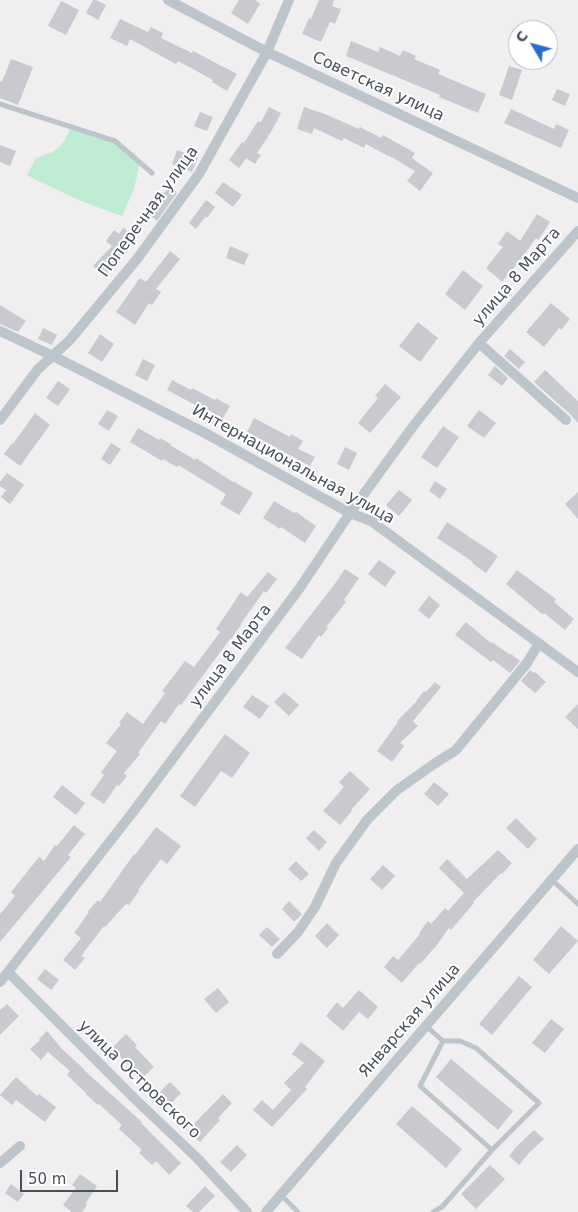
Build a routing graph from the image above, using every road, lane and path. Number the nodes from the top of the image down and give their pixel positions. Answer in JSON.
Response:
{"nodes":[{"id":1,"x":168,"y":0,"type":"edge"},
{"id":2,"x":289,"y":0,"type":"edge"},
{"id":3,"x":267,"y":52,"type":"junction"},
{"id":4,"x":0,"y":104,"type":"edge"},
{"id":5,"x":152,"y":173,"type":"dead end"},
{"id":6,"x":578,"y":198,"type":"edge"},
{"id":7,"x":578,"y":231,"type":"edge"},
{"id":8,"x":0,"y":331,"type":"edge"},
{"id":9,"x":480,"y":343,"type":"junction"},
{"id":10,"x":53,"y":356,"type":"junction"},
{"id":11,"x":0,"y":420,"type":"edge"},
{"id":12,"x":566,"y":420,"type":"dead end"},
{"id":13,"x":350,"y":513,"type":"junction"},
{"id":14,"x":539,"y":643,"type":"junction"},
{"id":15,"x":578,"y":672,"type":"edge"},
{"id":16,"x":578,"y":849,"type":"edge"},
{"id":17,"x":552,"y":880,"type":"junction"},
{"id":18,"x":578,"y":904,"type":"edge"},
{"id":19,"x":277,"y":954,"type":"dead end"},
{"id":20,"x":8,"y":972,"type":"junction"},
{"id":21,"x":0,"y":982,"type":"edge"},
{"id":22,"x":426,"y":1026,"type":"junction"},
{"id":23,"x":443,"y":1041,"type":"junction"},
{"id":24,"x":20,"y":1146,"type":"dead end"},
{"id":25,"x":492,"y":1150,"type":"junction"},
{"id":26,"x":0,"y":1163,"type":"edge"},
{"id":27,"x":281,"y":1194,"type":"junction"},
{"id":28,"x":246,"y":1212,"type":"edge"},
{"id":29,"x":266,"y":1212,"type":"edge"},
{"id":30,"x":298,"y":1212,"type":"edge"},
{"id":31,"x":433,"y":1212,"type":"edge"}],
"edges":[{"from":1,"to":3,"type":"street","name":"Советская улица"},
{"from":2,"to":3,"type":"street","name":"Поперечная улица"},
{"from":3,"to":6,"type":"street","name":"Советская улица"},
{"from":3,"to":10,"type":"street","name":"Поперечная улица"},
{"from":4,"to":5,"type":"lane"},
{"from":7,"to":9,"type":"street","name":"улица 8 Марта"},
{"from":8,"to":10,"type":"street","name":"Интернациональная улица"},
{"from":9,"to":12,"type":"street","name":"улица 8 Марта"},
{"from":9,"to":13,"type":"street","name":"улица 8 Марта"},
{"from":10,"to":11,"type":"street","name":"Поперечная улица"},
{"from":10,"to":13,"type":"street","name":"Интернациональная улица"},
{"from":13,"to":14,"type":"street","name":"Интернациональная улица"},
{"from":13,"to":20,"type":"street","name":"улица 8 Марта"},
{"from":14,"to":15,"type":"street","name":"Интернациональная улица"},
{"from":14,"to":19,"type":"street"},
{"from":16,"to":17,"type":"street","name":"Январская улица"},
{"from":17,"to":18,"type":"lane"},
{"from":17,"to":22,"type":"street","name":"Январская улица"},
{"from":20,"to":21,"type":"street","name":"улица 8 Марта"},
{"from":20,"to":28,"type":"street","name":"улица Островского"},
{"from":22,"to":23,"type":"lane"},
{"from":22,"to":27,"type":"street","name":"Январская улица"},
{"from":23,"to":25,"type":"lane"},
{"from":23,"to":25,"type":"lane"},
{"from":24,"to":26,"type":"street"},
{"from":25,"to":31,"type":"lane"},
{"from":27,"to":29,"type":"street","name":"Январская улица"},
{"from":27,"to":30,"type":"lane"}]}
